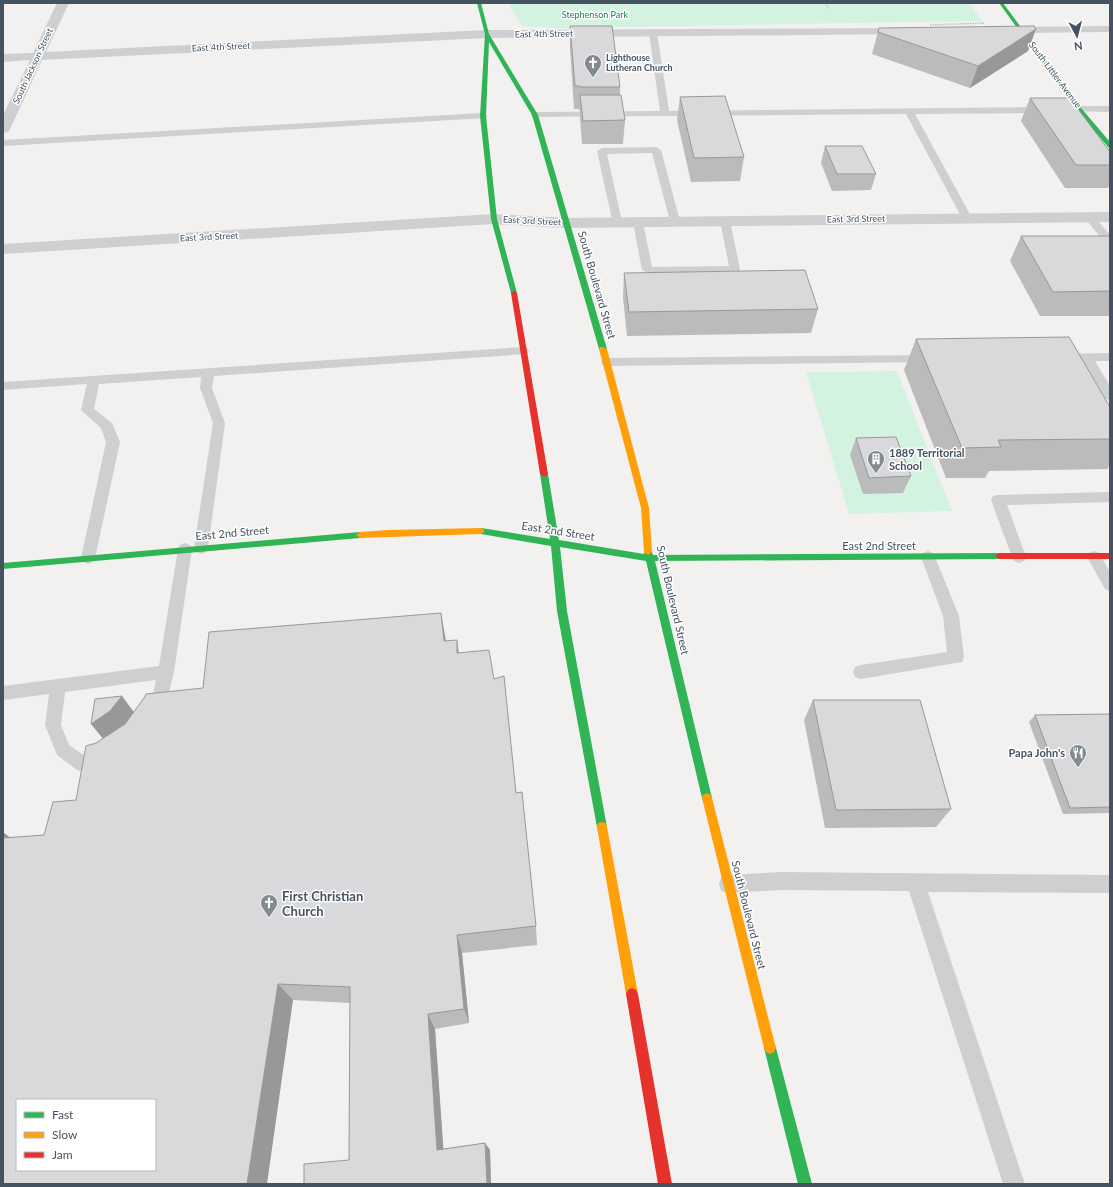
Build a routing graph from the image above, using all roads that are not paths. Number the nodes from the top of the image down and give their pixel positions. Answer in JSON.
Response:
{"nodes":[{"id":1,"x":63,"y":3,"type":"edge"},
{"id":2,"x":479,"y":3,"type":"edge"},
{"id":3,"x":1001,"y":3,"type":"edge"},
{"id":4,"x":1110,"y":29,"type":"edge"},
{"id":5,"x":997,"y":30,"type":"edge"},
{"id":6,"x":1021,"y":30,"type":"junction"},
{"id":7,"x":919,"y":31,"type":"edge"},
{"id":8,"x":653,"y":33,"type":"junction"},
{"id":9,"x":487,"y":34,"type":"junction"},
{"id":10,"x":38,"y":56,"type":"junction"},
{"id":11,"x":3,"y":58,"type":"edge"},
{"id":12,"x":1080,"y":109,"type":"junction"},
{"id":13,"x":1110,"y":109,"type":"edge"},
{"id":14,"x":909,"y":111,"type":"junction"},
{"id":15,"x":664,"y":114,"type":"junction"},
{"id":16,"x":535,"y":115,"type":"junction"},
{"id":17,"x":483,"y":116,"type":"junction"},
{"id":18,"x":3,"y":129,"type":"edge"},
{"id":19,"x":3,"y":143,"type":"edge"},
{"id":20,"x":1110,"y":146,"type":"edge"},
{"id":21,"x":1090,"y":217,"type":"junction"},
{"id":22,"x":1110,"y":217,"type":"edge"},
{"id":23,"x":967,"y":218,"type":"junction"},
{"id":24,"x":494,"y":219,"type":"junction"},
{"id":25,"x":675,"y":221,"type":"junction"},
{"id":26,"x":725,"y":221,"type":"junction"},
{"id":27,"x":617,"y":222,"type":"junction"},
{"id":28,"x":638,"y":222,"type":"junction"},
{"id":29,"x":566,"y":223,"type":"junction"},
{"id":30,"x":1110,"y":242,"type":"edge"},
{"id":31,"x":3,"y":249,"type":"edge"},
{"id":32,"x":523,"y":350,"type":"junction"},
{"id":33,"x":1086,"y":357,"type":"junction"},
{"id":34,"x":1110,"y":357,"type":"edge"},
{"id":35,"x":1046,"y":358,"type":"edge"},
{"id":36,"x":943,"y":359,"type":"edge"},
{"id":37,"x":607,"y":362,"type":"junction"},
{"id":38,"x":208,"y":372,"type":"junction"},
{"id":39,"x":94,"y":380,"type":"junction"},
{"id":40,"x":3,"y":386,"type":"edge"},
{"id":41,"x":1110,"y":396,"type":"edge"},
{"id":42,"x":1110,"y":497,"type":"edge"},
{"id":43,"x":555,"y":543,"type":"junction"},
{"id":44,"x":200,"y":548,"type":"junction"},
{"id":45,"x":185,"y":549,"type":"junction"},
{"id":46,"x":1110,"y":556,"type":"edge"},
{"id":47,"x":928,"y":557,"type":"junction"},
{"id":48,"x":1019,"y":557,"type":"junction"},
{"id":49,"x":1094,"y":557,"type":"junction"},
{"id":50,"x":88,"y":558,"type":"junction"},
{"id":51,"x":649,"y":558,"type":"junction"},
{"id":52,"x":3,"y":566,"type":"edge"},
{"id":53,"x":1110,"y":585,"type":"edge"},
{"id":54,"x":166,"y":672,"type":"junction"},
{"id":55,"x":861,"y":672,"type":"dead end"},
{"id":56,"x":58,"y":687,"type":"junction"},
{"id":57,"x":3,"y":693,"type":"edge"},
{"id":58,"x":150,"y":728,"type":"edge"},
{"id":59,"x":116,"y":757,"type":"edge"},
{"id":60,"x":916,"y":883,"type":"junction"},
{"id":61,"x":728,"y":884,"type":"junction"},
{"id":62,"x":1110,"y":884,"type":"edge"},
{"id":63,"x":665,"y":1184,"type":"edge"},
{"id":64,"x":805,"y":1184,"type":"edge"},
{"id":65,"x":1014,"y":1184,"type":"edge"}],
"edges":[{"from":1,"to":10,"type":"street","name":"South Jackson Street"},
{"from":2,"to":9,"type":"main road","name":"South Boulevard Street"},
{"from":3,"to":6,"type":"main road","name":"South Littler Avenue"},
{"from":4,"to":6,"type":"street"},
{"from":5,"to":6,"type":"street"},
{"from":6,"to":12,"type":"main road","name":"South Littler Avenue"},
{"from":7,"to":8,"type":"street","name":"East 4th Street"},
{"from":8,"to":9,"type":"street","name":"East 4th Street"},
{"from":8,"to":15,"type":"lane"},
{"from":9,"to":10,"type":"street","name":"East 4th Street"},
{"from":9,"to":16,"type":"main road","name":"South Boulevard Street"},
{"from":9,"to":17,"type":"main road","name":"South Boulevard Street"},
{"from":10,"to":11,"type":"street","name":"East 4th Street"},
{"from":10,"to":18,"type":"street","name":"South Jackson Street"},
{"from":12,"to":13,"type":"lane"},
{"from":12,"to":14,"type":"lane"},
{"from":12,"to":20,"type":"main road","name":"South Littler Avenue"},
{"from":14,"to":15,"type":"lane"},
{"from":14,"to":23,"type":"lane"},
{"from":15,"to":16,"type":"lane"},
{"from":16,"to":29,"type":"main road","name":"South Boulevard Street"},
{"from":17,"to":19,"type":"lane"},
{"from":17,"to":24,"type":"main road","name":"South Boulevard Street"},
{"from":21,"to":22,"type":"street","name":"East 3rd Street"},
{"from":21,"to":23,"type":"street","name":"East 3rd Street"},
{"from":21,"to":30,"type":"lane"},
{"from":23,"to":26,"type":"street","name":"East 3rd Street"},
{"from":24,"to":29,"type":"street","name":"East 3rd Street"},
{"from":24,"to":31,"type":"street","name":"East 3rd Street"},
{"from":24,"to":32,"type":"main road","name":"South Boulevard Street"},
{"from":25,"to":26,"type":"street","name":"East 3rd Street"},
{"from":25,"to":27,"type":"lane"},
{"from":25,"to":28,"type":"street","name":"East 3rd Street"},
{"from":26,"to":28,"type":"lane"},
{"from":27,"to":28,"type":"street","name":"East 3rd Street"},
{"from":27,"to":29,"type":"street","name":"East 3rd Street"},
{"from":29,"to":37,"type":"main road","name":"South Boulevard Street"},
{"from":32,"to":38,"type":"lane"},
{"from":32,"to":43,"type":"main road","name":"South Boulevard Street"},
{"from":33,"to":34,"type":"lane"},
{"from":33,"to":35,"type":"lane"},
{"from":33,"to":41,"type":"lane"},
{"from":36,"to":37,"type":"lane"},
{"from":37,"to":51,"type":"main road","name":"South Boulevard Street"},
{"from":38,"to":39,"type":"lane"},
{"from":38,"to":44,"type":"lane"},
{"from":39,"to":40,"type":"lane"},
{"from":39,"to":50,"type":"lane"},
{"from":42,"to":48,"type":"lane"},
{"from":43,"to":44,"type":"main road","name":"East 2nd Street"},
{"from":43,"to":51,"type":"main road","name":"East 2nd Street"},
{"from":43,"to":63,"type":"main road","name":"South Boulevard Street"},
{"from":44,"to":45,"type":"main road","name":"East 2nd Street"},
{"from":45,"to":50,"type":"main road","name":"East 2nd Street"},
{"from":45,"to":54,"type":"lane"},
{"from":46,"to":49,"type":"main road","name":"East 2nd Street"},
{"from":47,"to":48,"type":"main road","name":"East 2nd Street"},
{"from":47,"to":51,"type":"main road","name":"East 2nd Street"},
{"from":47,"to":55,"type":"lane"},
{"from":48,"to":49,"type":"main road","name":"East 2nd Street"},
{"from":49,"to":53,"type":"lane"},
{"from":50,"to":52,"type":"main road","name":"East 2nd Street"},
{"from":51,"to":61,"type":"main road","name":"South Boulevard Street"},
{"from":54,"to":56,"type":"lane"},
{"from":54,"to":58,"type":"lane"},
{"from":56,"to":57,"type":"lane"},
{"from":56,"to":59,"type":"lane"},
{"from":60,"to":61,"type":"lane"},
{"from":60,"to":62,"type":"lane"},
{"from":60,"to":65,"type":"lane"},
{"from":61,"to":64,"type":"main road","name":"South Boulevard Street"}]}
